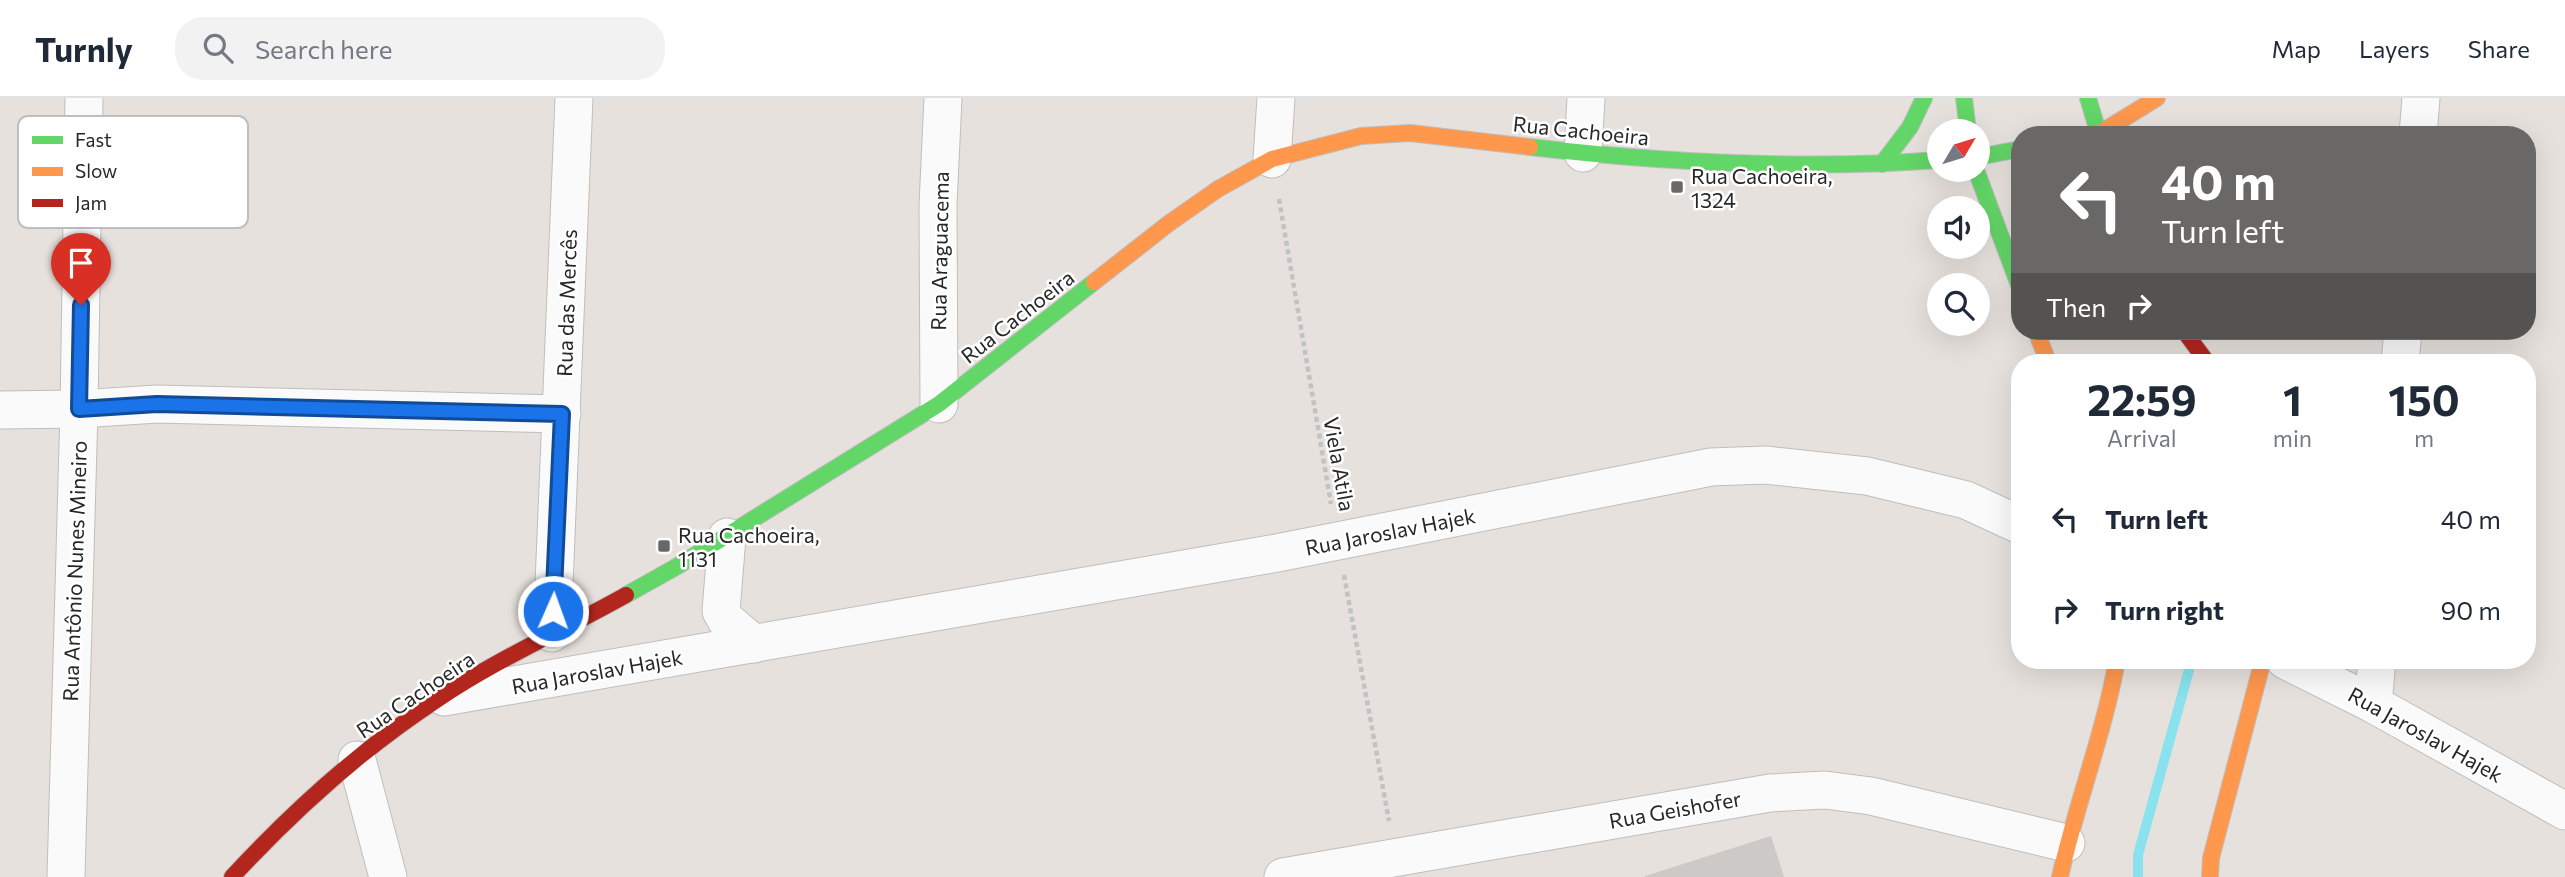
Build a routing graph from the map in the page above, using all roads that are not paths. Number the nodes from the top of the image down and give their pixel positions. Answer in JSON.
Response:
{"nodes":[{"id":1,"x":84,"y":98,"type":"edge"},
{"id":2,"x":574,"y":98,"type":"edge"},
{"id":3,"x":943,"y":98,"type":"edge"},
{"id":4,"x":1276,"y":98,"type":"edge"},
{"id":5,"x":1586,"y":98,"type":"edge"},
{"id":6,"x":1924,"y":98,"type":"edge"},
{"id":7,"x":1964,"y":98,"type":"edge"},
{"id":8,"x":2088,"y":98,"type":"edge"},
{"id":9,"x":2157,"y":98,"type":"edge"},
{"id":10,"x":2421,"y":98,"type":"edge"},
{"id":11,"x":84,"y":116,"type":"edge"},
{"id":12,"x":1967,"y":119,"type":"edge"},
{"id":13,"x":2096,"y":126,"type":"edge"},
{"id":14,"x":2112,"y":126,"type":"edge"},
{"id":15,"x":2419,"y":126,"type":"edge"},
{"id":16,"x":2011,"y":151,"type":"edge"},
{"id":17,"x":1583,"y":153,"type":"junction"},
{"id":18,"x":1990,"y":155,"type":"edge"},
{"id":19,"x":1272,"y":159,"type":"junction"},
{"id":20,"x":1990,"y":160,"type":"edge"},
{"id":21,"x":1927,"y":161,"type":"edge"},
{"id":22,"x":2011,"y":163,"type":"edge"},
{"id":23,"x":1882,"y":164,"type":"junction"},
{"id":24,"x":1980,"y":182,"type":"edge"},
{"id":25,"x":82,"y":228,"type":"edge"},
{"id":26,"x":2011,"y":264,"type":"edge"},
{"id":27,"x":939,"y":404,"type":"junction"},
{"id":28,"x":79,"y":409,"type":"junction"},
{"id":29,"x":0,"y":410,"type":"edge"},
{"id":30,"x":562,"y":414,"type":"junction"},
{"id":31,"x":2011,"y":521,"type":"edge"},
{"id":32,"x":727,"y":537,"type":"junction"},
{"id":33,"x":552,"y":633,"type":"junction"},
{"id":34,"x":754,"y":643,"type":"junction"},
{"id":35,"x":2115,"y":669,"type":"edge"},
{"id":36,"x":2261,"y":669,"type":"edge"},
{"id":37,"x":2303,"y":669,"type":"edge"},
{"id":38,"x":2375,"y":669,"type":"edge"},
{"id":39,"x":440,"y":698,"type":"junction"},
{"id":40,"x":2373,"y":704,"type":"junction"},
{"id":41,"x":357,"y":760,"type":"junction"},
{"id":42,"x":2565,"y":811,"type":"edge"},
{"id":43,"x":2063,"y":860,"type":"edge"},
{"id":44,"x":66,"y":877,"type":"edge"},
{"id":45,"x":232,"y":877,"type":"edge"},
{"id":46,"x":387,"y":877,"type":"edge"},
{"id":47,"x":1283,"y":877,"type":"edge"},
{"id":48,"x":2210,"y":877,"type":"edge"}],
"edges":[{"from":1,"to":11,"type":"street","name":"Rua Antônio Nunes Mineiro"},
{"from":2,"to":30,"type":"street","name":"Rua das Mercês"},
{"from":3,"to":27,"type":"street","name":"Rua Araguacema"},
{"from":4,"to":19,"type":"street"},
{"from":5,"to":17,"type":"street"},
{"from":6,"to":23,"type":"main road"},
{"from":7,"to":12,"type":"main road"},
{"from":8,"to":13,"type":"main road"},
{"from":9,"to":14,"type":"main road"},
{"from":10,"to":15,"type":"street"},
{"from":16,"to":18,"type":"main road"},
{"from":17,"to":19,"type":"main road","name":"Rua Cachoeira"},
{"from":17,"to":23,"type":"main road","name":"Rua Cachoeira"},
{"from":19,"to":27,"type":"main road","name":"Rua Cachoeira"},
{"from":20,"to":22,"type":"main road"},
{"from":21,"to":23,"type":"main road","name":"Rua Cachoeira"},
{"from":24,"to":26,"type":"main road"},
{"from":25,"to":28,"type":"street","name":"Rua Antônio Nunes Mineiro"},
{"from":27,"to":32,"type":"main road","name":"Rua Cachoeira"},
{"from":28,"to":29,"type":"street"},
{"from":28,"to":30,"type":"street"},
{"from":28,"to":44,"type":"street","name":"Rua Antônio Nunes Mineiro"},
{"from":30,"to":33,"type":"street","name":"Rua das Mercês"},
{"from":31,"to":34,"type":"street","name":"Rua Jaroslav Hajek"},
{"from":32,"to":33,"type":"main road","name":"Rua Cachoeira"},
{"from":32,"to":34,"type":"street"},
{"from":33,"to":39,"type":"main road","name":"Rua Cachoeira"},
{"from":34,"to":39,"type":"street","name":"Rua Jaroslav Hajek"},
{"from":35,"to":43,"type":"main road"},
{"from":36,"to":48,"type":"main road"},
{"from":37,"to":40,"type":"street","name":"Rua Jaroslav Hajek"},
{"from":38,"to":40,"type":"street"},
{"from":39,"to":41,"type":"main road","name":"Rua Cachoeira"},
{"from":40,"to":42,"type":"street","name":"Rua Jaroslav Hajek"},
{"from":41,"to":45,"type":"main road","name":"Rua Cachoeira"},
{"from":41,"to":46,"type":"street"},
{"from":43,"to":47,"type":"street","name":"Rua Geishofer"}]}
